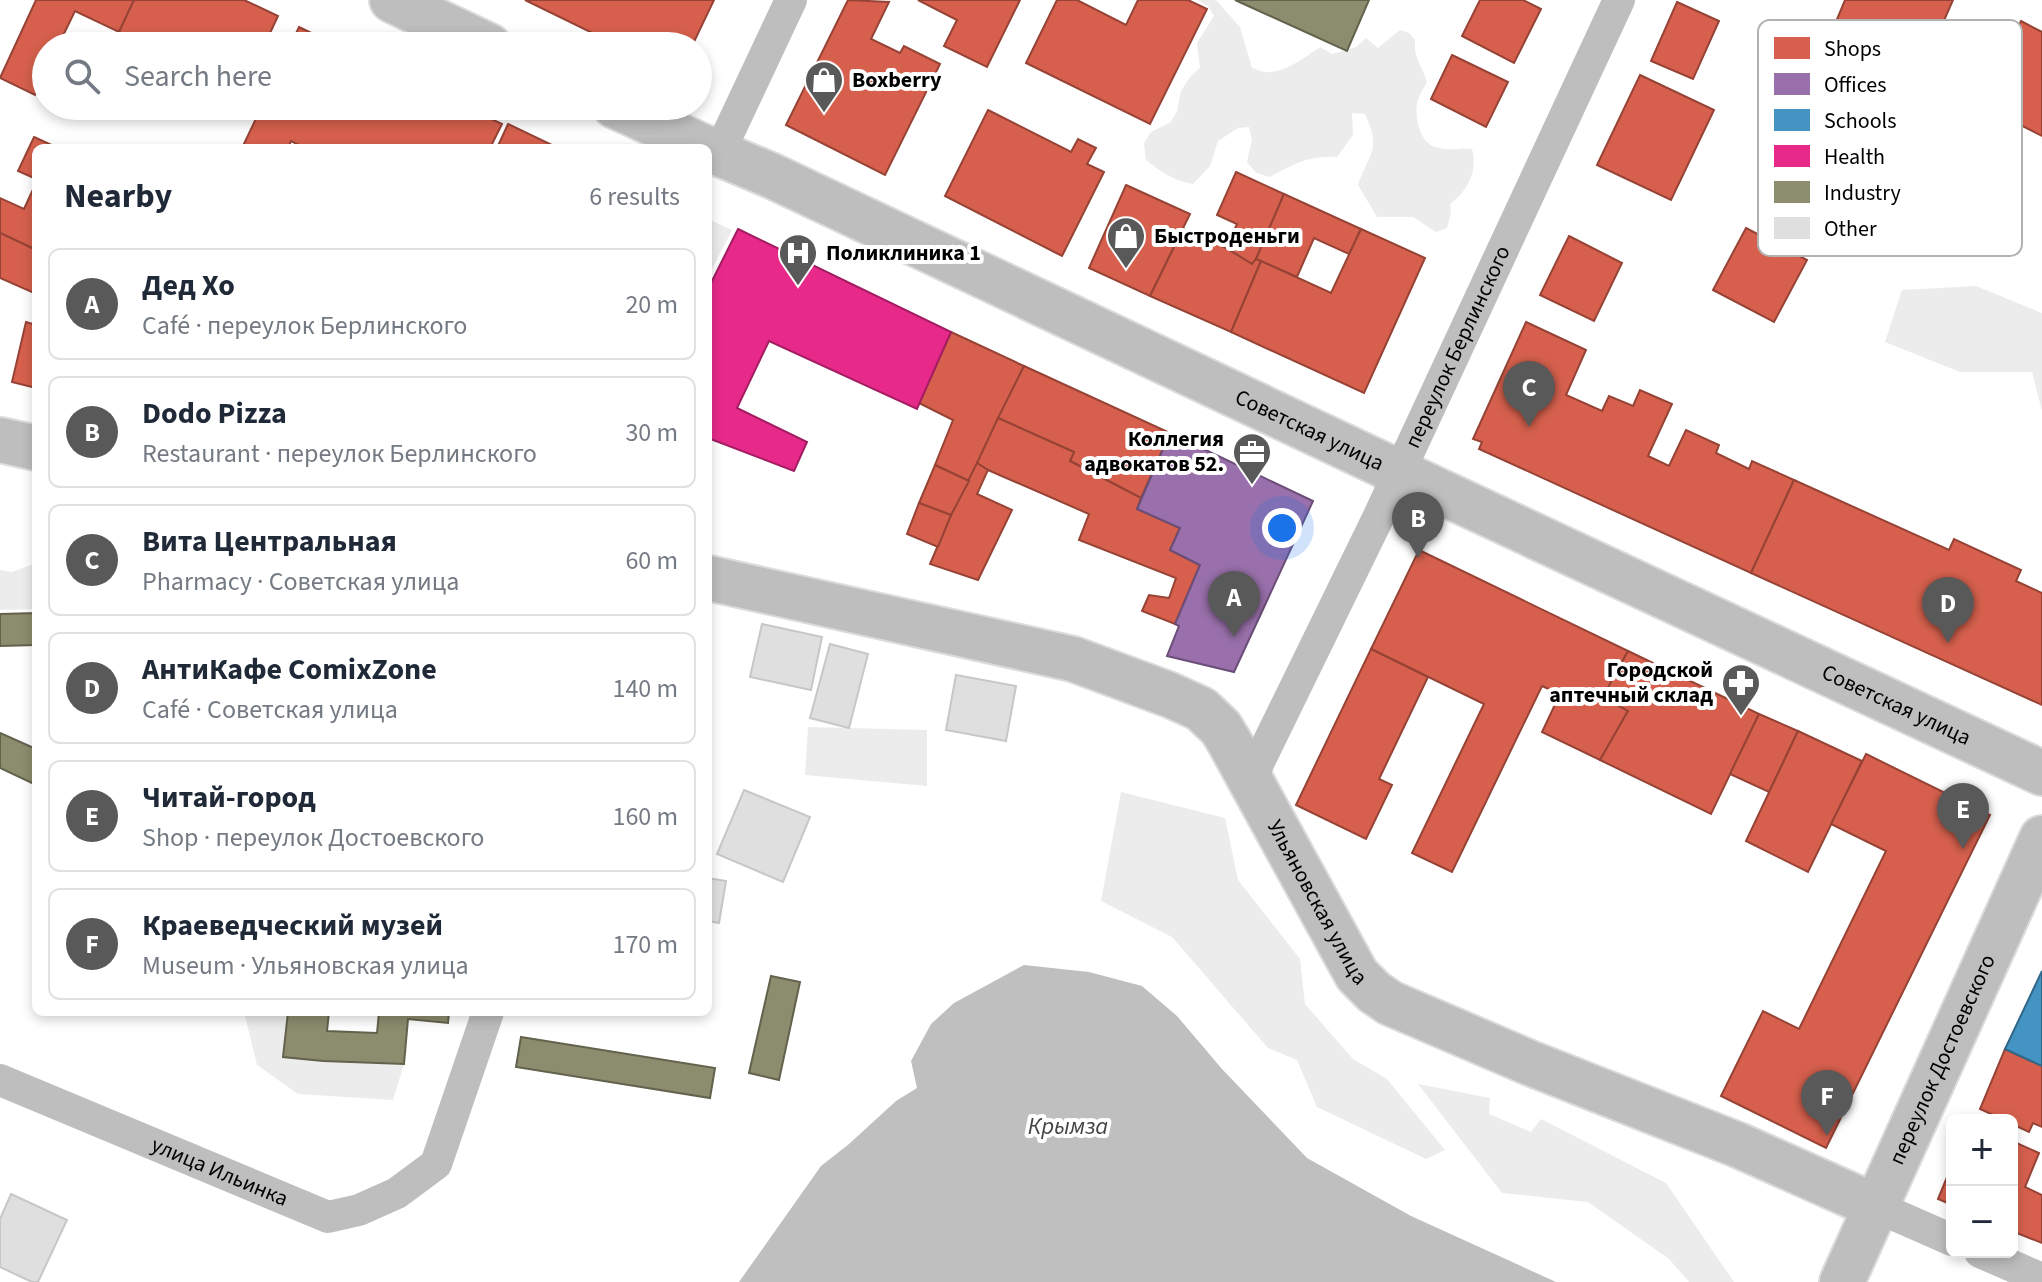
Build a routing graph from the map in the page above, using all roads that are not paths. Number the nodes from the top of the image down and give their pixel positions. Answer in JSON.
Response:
{"nodes":[{"id":1,"x":392,"y":0,"type":"edge"},
{"id":2,"x":791,"y":0,"type":"edge"},
{"id":3,"x":1619,"y":0,"type":"edge"},
{"id":4,"x":459,"y":32,"type":"edge"},
{"id":5,"x":646,"y":120,"type":"edge"},
{"id":6,"x":698,"y":144,"type":"edge"},
{"id":7,"x":712,"y":148,"type":"edge"},
{"id":8,"x":712,"y":150,"type":"edge"},
{"id":9,"x":0,"y":440,"type":"edge"},
{"id":10,"x":32,"y":447,"type":"edge"},
{"id":11,"x":1398,"y":472,"type":"junction"},
{"id":12,"x":712,"y":579,"type":"edge"},
{"id":13,"x":2042,"y":773,"type":"edge"},
{"id":14,"x":1251,"y":778,"type":"junction"},
{"id":15,"x":2042,"y":838,"type":"edge"},
{"id":16,"x":487,"y":1016,"type":"edge"},
{"id":17,"x":0,"y":1080,"type":"edge"},
{"id":18,"x":1877,"y":1207,"type":"junction"},
{"id":19,"x":1946,"y":1237,"type":"edge"},
{"id":20,"x":1994,"y":1258,"type":"edge"},
{"id":21,"x":2042,"y":1279,"type":"edge"},
{"id":22,"x":1842,"y":1282,"type":"edge"}],
"edges":[{"from":1,"to":4,"type":"main road"},
{"from":2,"to":7,"type":"street"},
{"from":3,"to":11,"type":"street","name":"переулок Берлинского"},
{"from":5,"to":6,"type":"main road","name":"Советская улица"},
{"from":8,"to":11,"type":"main road","name":"Советская улица"},
{"from":9,"to":10,"type":"main road"},
{"from":11,"to":13,"type":"main road","name":"Советская улица"},
{"from":11,"to":14,"type":"street","name":"переулок Берлинского"},
{"from":12,"to":14,"type":"main road","name":"Ульяновская улица"},
{"from":14,"to":18,"type":"main road","name":"Ульяновская улица"},
{"from":15,"to":18,"type":"main road","name":"переулок Достоевского"},
{"from":16,"to":17,"type":"street","name":"улица Ильинка"},
{"from":18,"to":19,"type":"street","name":"Ульяновская улица"},
{"from":18,"to":22,"type":"main road","name":"переулок Достоевского"},
{"from":20,"to":21,"type":"street"}]}
